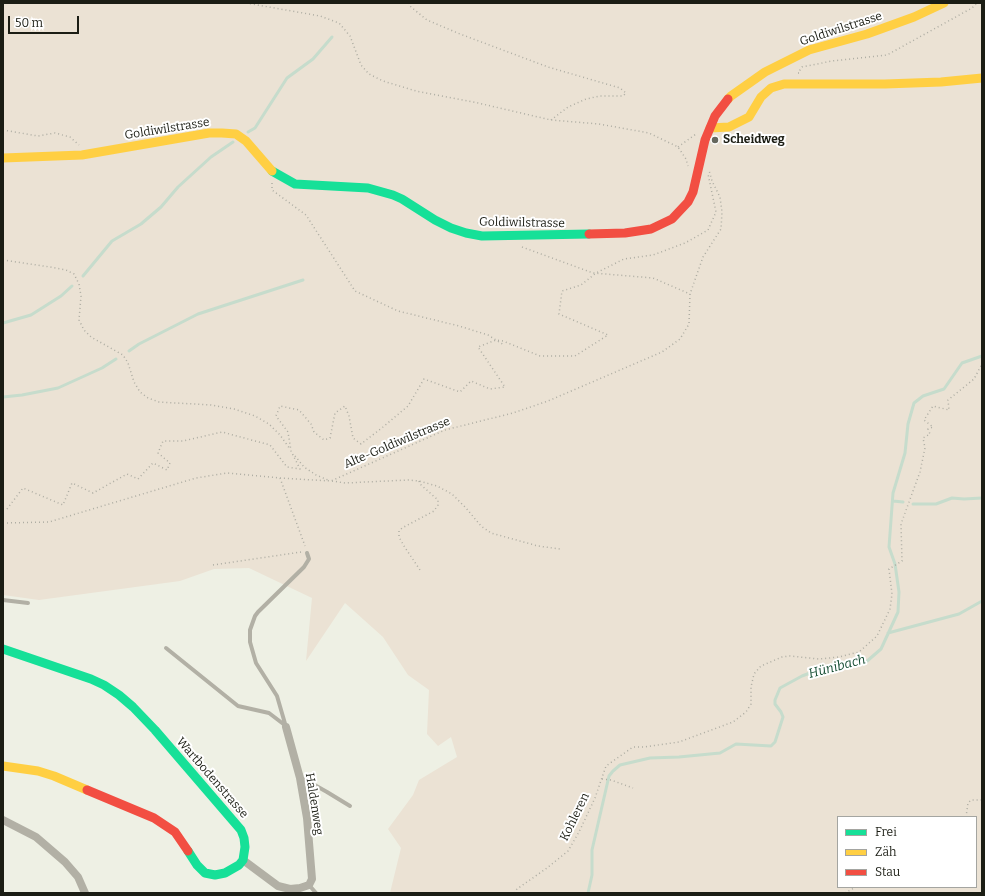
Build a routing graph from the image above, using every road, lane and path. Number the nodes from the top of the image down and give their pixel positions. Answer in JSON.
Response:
{"nodes":[{"id":1,"x":246,"y":3,"type":"edge"},
{"id":2,"x":408,"y":3,"type":"edge"},
{"id":3,"x":944,"y":3,"type":"edge"},
{"id":4,"x":977,"y":3,"type":"edge"},
{"id":5,"x":805,"y":73,"type":"dead end"},
{"id":6,"x":982,"y":78,"type":"edge"},
{"id":7,"x":551,"y":120,"type":"junction"},
{"id":8,"x":710,"y":128,"type":"junction"},
{"id":9,"x":3,"y":130,"type":"edge"},
{"id":10,"x":678,"y":146,"type":"junction"},
{"id":11,"x":82,"y":154,"type":"junction"},
{"id":12,"x":3,"y":158,"type":"edge"},
{"id":13,"x":708,"y":167,"type":"dead end"},
{"id":14,"x":272,"y":171,"type":"junction"},
{"id":15,"x":707,"y":171,"type":"dead end"},
{"id":16,"x":689,"y":172,"type":"dead end"},
{"id":17,"x":521,"y":246,"type":"dead end"},
{"id":18,"x":3,"y":260,"type":"edge"},
{"id":19,"x":596,"y":273,"type":"junction"},
{"id":20,"x":690,"y":294,"type":"junction"},
{"id":21,"x":496,"y":340,"type":"junction"},
{"id":22,"x":504,"y":345,"type":"dead end"},
{"id":23,"x":982,"y":364,"type":"edge"},
{"id":24,"x":292,"y":451,"type":"junction"},
{"id":25,"x":280,"y":478,"type":"junction"},
{"id":26,"x":330,"y":481,"type":"junction"},
{"id":27,"x":418,"y":481,"type":"junction"},
{"id":28,"x":3,"y":509,"type":"edge"},
{"id":29,"x":3,"y":523,"type":"edge"},
{"id":30,"x":560,"y":549,"type":"dead end"},
{"id":31,"x":307,"y":553,"type":"junction"},
{"id":32,"x":213,"y":566,"type":"dead end"},
{"id":33,"x":420,"y":570,"type":"dead end"},
{"id":34,"x":3,"y":600,"type":"edge"},
{"id":35,"x":28,"y":603,"type":"dead end"},
{"id":36,"x":166,"y":648,"type":"dead end"},
{"id":37,"x":3,"y":649,"type":"edge"},
{"id":38,"x":286,"y":726,"type":"junction"},
{"id":39,"x":3,"y":766,"type":"edge"},
{"id":40,"x":300,"y":778,"type":"junction"},
{"id":41,"x":603,"y":779,"type":"junction"},
{"id":42,"x":633,"y":788,"type":"dead end"},
{"id":43,"x":982,"y":800,"type":"edge"},
{"id":44,"x":350,"y":806,"type":"dead end"},
{"id":45,"x":966,"y":816,"type":"edge"},
{"id":46,"x":3,"y":820,"type":"edge"},
{"id":47,"x":243,"y":860,"type":"junction"},
{"id":48,"x":309,"y":885,"type":"junction"},
{"id":49,"x":854,"y":888,"type":"edge"},
{"id":50,"x":85,"y":893,"type":"edge"},
{"id":51,"x":316,"y":893,"type":"edge"},
{"id":52,"x":514,"y":893,"type":"edge"},
{"id":53,"x":845,"y":893,"type":"edge"}],
"edges":[{"from":1,"to":7,"type":"path"},
{"from":2,"to":7,"type":"path"},
{"from":3,"to":8,"type":"street","name":"Goldiwilstrasse"},
{"from":4,"to":5,"type":"path"},
{"from":6,"to":8,"type":"street"},
{"from":7,"to":10,"type":"path"},
{"from":8,"to":10,"type":"path"},
{"from":8,"to":14,"type":"street","name":"Goldiwilstrasse"},
{"from":9,"to":11,"type":"path"},
{"from":10,"to":16,"type":"path"},
{"from":11,"to":12,"type":"street","name":"Goldiwilstrasse"},
{"from":11,"to":14,"type":"street","name":"Goldiwilstrasse"},
{"from":13,"to":20,"type":"path","name":"Alte-Goldiwilstrasse"},
{"from":14,"to":21,"type":"path"},
{"from":15,"to":19,"type":"path"},
{"from":17,"to":19,"type":"path"},
{"from":18,"to":24,"type":"path"},
{"from":19,"to":20,"type":"path"},
{"from":19,"to":21,"type":"path"},
{"from":20,"to":26,"type":"path","name":"Alte-Goldiwilstrasse"},
{"from":21,"to":22,"type":"path"},
{"from":21,"to":24,"type":"path"},
{"from":23,"to":41,"type":"path","name":"Kohleren"},
{"from":24,"to":26,"type":"path"},
{"from":24,"to":28,"type":"path"},
{"from":25,"to":26,"type":"path","name":"Alte-Goldiwilstrasse"},
{"from":25,"to":29,"type":"path","name":"Alte-Goldiwilstrasse"},
{"from":25,"to":31,"type":"path"},
{"from":26,"to":27,"type":"path"},
{"from":27,"to":30,"type":"path"},
{"from":27,"to":33,"type":"path"},
{"from":31,"to":32,"type":"path"},
{"from":31,"to":38,"type":"lane","name":"Haldenweg"},
{"from":34,"to":35,"type":"lane"},
{"from":36,"to":38,"type":"lane"},
{"from":37,"to":47,"type":"street","name":"Wartbodenstrasse"},
{"from":38,"to":40,"type":"street","name":"Haldenweg"},
{"from":39,"to":47,"type":"street"},
{"from":40,"to":44,"type":"lane"},
{"from":40,"to":48,"type":"street","name":"Haldenweg"},
{"from":41,"to":42,"type":"path"},
{"from":41,"to":52,"type":"path","name":"Kohleren"},
{"from":43,"to":45,"type":"path"},
{"from":46,"to":50,"type":"street"},
{"from":47,"to":48,"type":"street"},
{"from":48,"to":51,"type":"lane"},
{"from":49,"to":53,"type":"path"}]}
